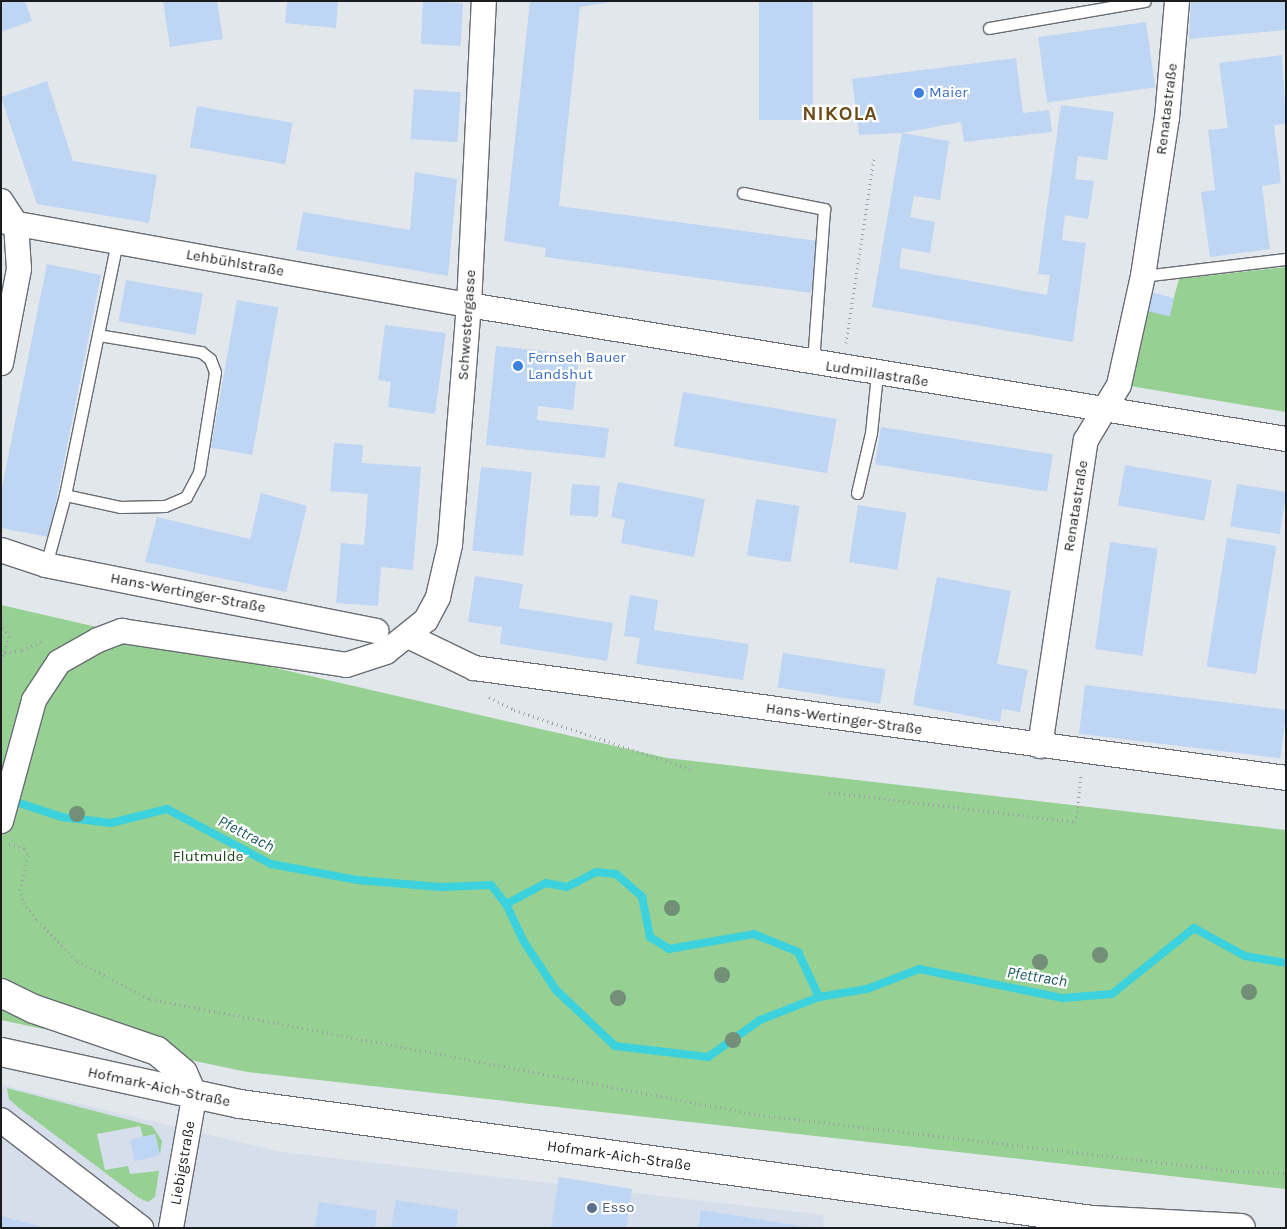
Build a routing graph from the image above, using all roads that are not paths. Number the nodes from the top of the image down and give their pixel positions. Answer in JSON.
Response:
{"nodes":[{"id":1,"x":484,"y":1,"type":"edge"},
{"id":2,"x":1145,"y":1,"type":"edge"},
{"id":3,"x":1177,"y":1,"type":"edge"},
{"id":4,"x":988,"y":28,"type":"dead end"},
{"id":5,"x":743,"y":193,"type":"dead end"},
{"id":6,"x":1,"y":201,"type":"edge"},
{"id":7,"x":9,"y":222,"type":"edge"},
{"id":8,"x":117,"y":242,"type":"junction"},
{"id":9,"x":1286,"y":259,"type":"edge"},
{"id":10,"x":1143,"y":276,"type":"junction"},
{"id":11,"x":469,"y":305,"type":"junction"},
{"id":12,"x":98,"y":335,"type":"junction"},
{"id":13,"x":1,"y":363,"type":"edge"},
{"id":14,"x":812,"y":363,"type":"junction"},
{"id":15,"x":878,"y":374,"type":"junction"},
{"id":16,"x":1102,"y":409,"type":"junction"},
{"id":17,"x":1286,"y":439,"type":"edge"},
{"id":18,"x":857,"y":493,"type":"dead end"},
{"id":19,"x":65,"y":495,"type":"junction"},
{"id":20,"x":1,"y":550,"type":"edge"},
{"id":21,"x":46,"y":564,"type":"junction"},
{"id":22,"x":376,"y":631,"type":"dead end"},
{"id":23,"x":410,"y":637,"type":"junction"},
{"id":24,"x":1040,"y":746,"type":"junction"},
{"id":25,"x":1286,"y":778,"type":"edge"},
{"id":26,"x":1,"y":821,"type":"edge"},
{"id":27,"x":1,"y":993,"type":"edge"},
{"id":28,"x":1,"y":1052,"type":"edge"},
{"id":29,"x":194,"y":1098,"type":"junction"},
{"id":30,"x":1,"y":1120,"type":"edge"},
{"id":31,"x":140,"y":1228,"type":"edge"},
{"id":32,"x":171,"y":1228,"type":"edge"},
{"id":33,"x":1241,"y":1228,"type":"edge"}],
"edges":[{"from":1,"to":11,"type":"street","name":"Schwestergasse"},
{"from":2,"to":4,"type":"lane"},
{"from":3,"to":10,"type":"street","name":"Renatastraße"},
{"from":5,"to":14,"type":"lane"},
{"from":6,"to":7,"type":"street"},
{"from":7,"to":8,"type":"street","name":"Lehbühlstraße"},
{"from":7,"to":13,"type":"street"},
{"from":8,"to":11,"type":"street","name":"Lehbühlstraße"},
{"from":8,"to":12,"type":"lane"},
{"from":9,"to":10,"type":"lane"},
{"from":10,"to":16,"type":"street","name":"Renatastraße"},
{"from":11,"to":14,"type":"street","name":"Ludmillastraße"},
{"from":11,"to":23,"type":"street","name":"Schwestergasse"},
{"from":12,"to":19,"type":"lane"},
{"from":12,"to":19,"type":"lane"},
{"from":14,"to":15,"type":"street","name":"Ludmillastraße"},
{"from":15,"to":16,"type":"street","name":"Ludmillastraße"},
{"from":15,"to":18,"type":"lane"},
{"from":16,"to":17,"type":"street","name":"Ludmillastraße"},
{"from":16,"to":24,"type":"street","name":"Renatastraße"},
{"from":19,"to":21,"type":"lane"},
{"from":20,"to":21,"type":"street","name":"Hans-Wertinger-Straße"},
{"from":21,"to":22,"type":"street","name":"Hans-Wertinger-Straße"},
{"from":23,"to":24,"type":"street","name":"Hans-Wertinger-Straße"},
{"from":23,"to":26,"type":"street"},
{"from":24,"to":25,"type":"street","name":"Hans-Wertinger-Straße"},
{"from":27,"to":29,"type":"main road"},
{"from":28,"to":29,"type":"main road","name":"Hofmark-Aich-Straße"},
{"from":29,"to":32,"type":"street","name":"Liebigstraße"},
{"from":29,"to":33,"type":"main road","name":"Hofmark-Aich-Straße"},
{"from":30,"to":31,"type":"street"}]}
